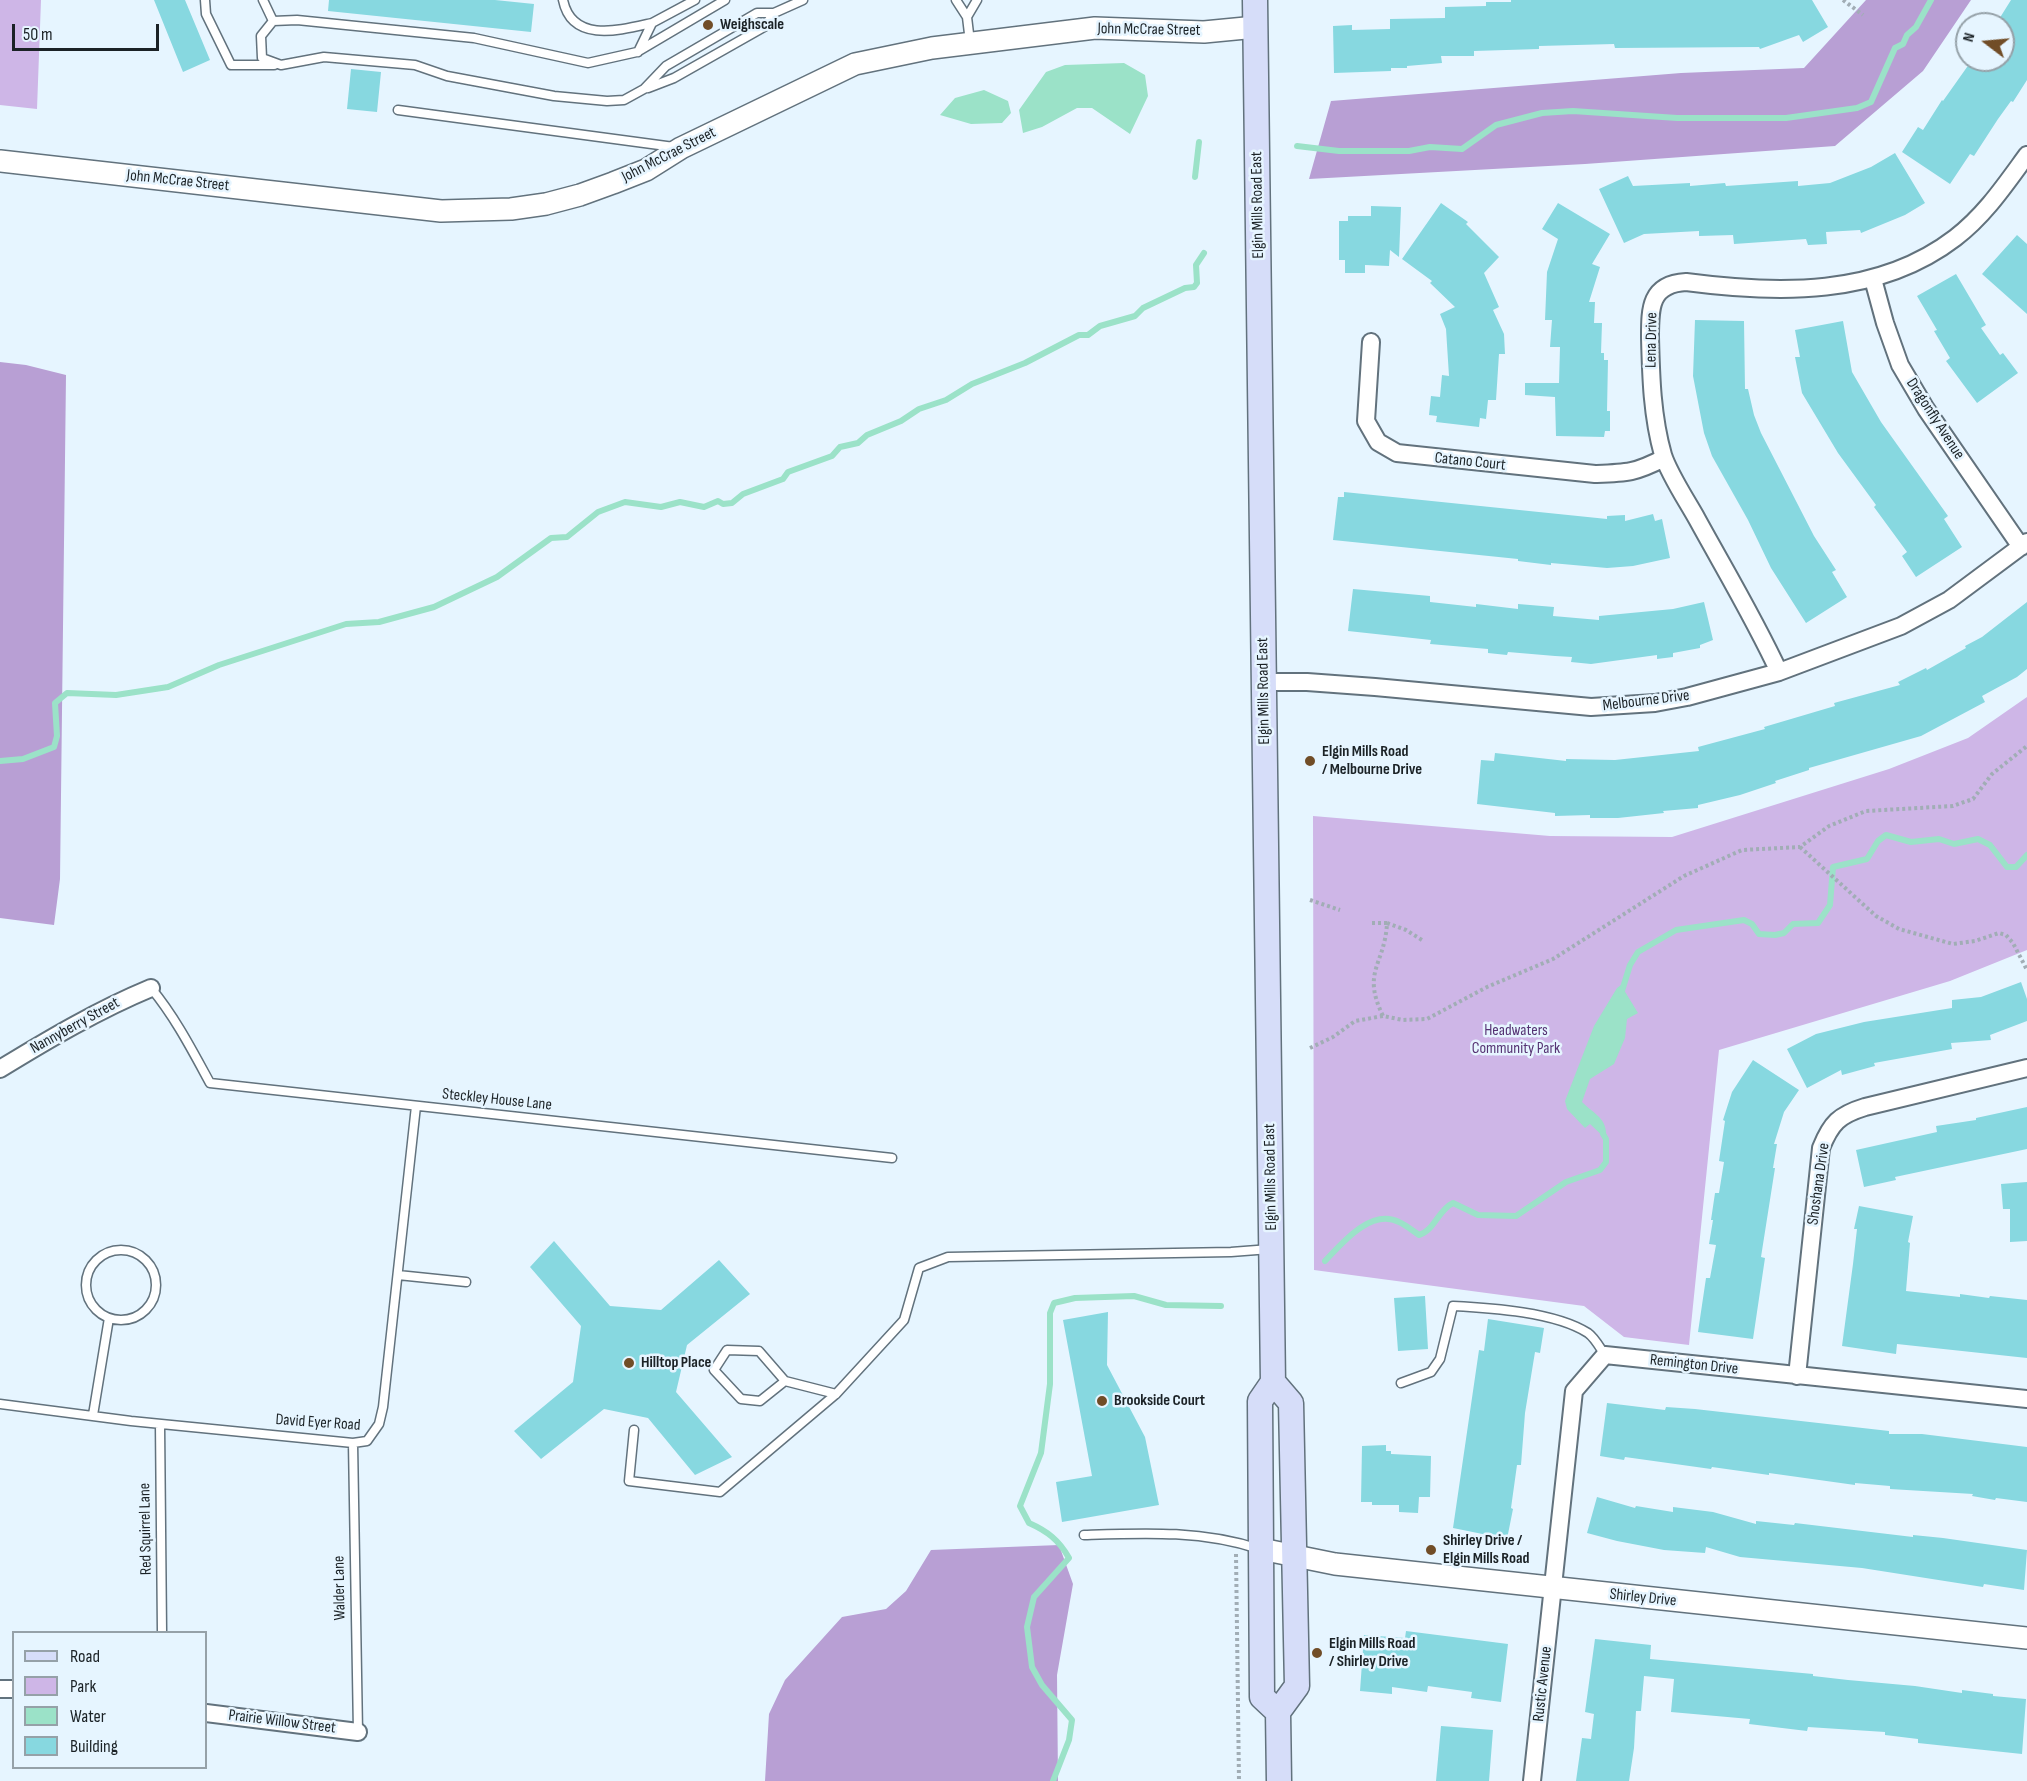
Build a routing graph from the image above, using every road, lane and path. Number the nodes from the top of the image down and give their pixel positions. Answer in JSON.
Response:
{"nodes":[{"id":1,"x":205,"y":0,"type":"edge"},
{"id":2,"x":263,"y":0,"type":"edge"},
{"id":3,"x":563,"y":0,"type":"edge"},
{"id":4,"x":695,"y":0,"type":"edge"},
{"id":5,"x":725,"y":0,"type":"edge"},
{"id":6,"x":803,"y":0,"type":"edge"},
{"id":7,"x":956,"y":0,"type":"edge"},
{"id":8,"x":977,"y":0,"type":"edge"},
{"id":9,"x":1255,"y":0,"type":"edge"},
{"id":10,"x":1843,"y":0,"type":"edge"},
{"id":11,"x":774,"y":13,"type":"junction"},
{"id":12,"x":1863,"y":15,"type":"dead end"},
{"id":13,"x":967,"y":17,"type":"junction"},
{"id":14,"x":273,"y":21,"type":"junction"},
{"id":15,"x":652,"y":23,"type":"junction"},
{"id":16,"x":1256,"y":27,"type":"junction"},
{"id":17,"x":970,"y":42,"type":"junction"},
{"id":18,"x":637,"y":52,"type":"junction"},
{"id":19,"x":281,"y":65,"type":"junction"},
{"id":20,"x":644,"y":89,"type":"junction"},
{"id":21,"x":398,"y":110,"type":"dead end"},
{"id":22,"x":681,"y":148,"type":"junction"},
{"id":23,"x":2027,"y":155,"type":"edge"},
{"id":24,"x":0,"y":162,"type":"edge"},
{"id":25,"x":1873,"y":279,"type":"junction"},
{"id":26,"x":1371,"y":342,"type":"dead end"},
{"id":27,"x":1664,"y":458,"type":"junction"},
{"id":28,"x":2024,"y":545,"type":"edge"},
{"id":29,"x":1779,"y":672,"type":"junction"},
{"id":30,"x":1264,"y":682,"type":"junction"},
{"id":31,"x":2027,"y":746,"type":"edge"},
{"id":32,"x":1800,"y":847,"type":"junction"},
{"id":33,"x":1310,"y":900,"type":"dead end"},
{"id":34,"x":1340,"y":910,"type":"dead end"},
{"id":35,"x":1372,"y":922,"type":"dead end"},
{"id":36,"x":1387,"y":923,"type":"junction"},
{"id":37,"x":1422,"y":940,"type":"dead end"},
{"id":38,"x":2027,"y":970,"type":"edge"},
{"id":39,"x":151,"y":988,"type":"joint"},
{"id":40,"x":1383,"y":1016,"type":"junction"},
{"id":41,"x":1310,"y":1048,"type":"dead end"},
{"id":42,"x":2027,"y":1068,"type":"edge"},
{"id":43,"x":0,"y":1069,"type":"edge"},
{"id":44,"x":416,"y":1106,"type":"junction"},
{"id":45,"x":892,"y":1158,"type":"dead end"},
{"id":46,"x":1272,"y":1248,"type":"junction"},
{"id":47,"x":398,"y":1275,"type":"junction"},
{"id":48,"x":466,"y":1282,"type":"dead end"},
{"id":49,"x":109,"y":1318,"type":"junction"},
{"id":50,"x":1605,"y":1355,"type":"junction"},
{"id":51,"x":1797,"y":1376,"type":"junction"},
{"id":52,"x":785,"y":1381,"type":"junction"},
{"id":53,"x":1274,"y":1382,"type":"junction"},
{"id":54,"x":1401,"y":1383,"type":"dead end"},
{"id":55,"x":836,"y":1394,"type":"junction"},
{"id":56,"x":2027,"y":1399,"type":"edge"},
{"id":57,"x":0,"y":1404,"type":"edge"},
{"id":58,"x":93,"y":1415,"type":"junction"},
{"id":59,"x":160,"y":1424,"type":"junction"},
{"id":60,"x":634,"y":1430,"type":"dead end"},
{"id":61,"x":352,"y":1443,"type":"junction"},
{"id":62,"x":1084,"y":1535,"type":"dead end"},
{"id":63,"x":1261,"y":1549,"type":"junction"},
{"id":64,"x":1294,"y":1557,"type":"junction"},
{"id":65,"x":1236,"y":1560,"type":"dead end"},
{"id":66,"x":1552,"y":1588,"type":"junction"},
{"id":67,"x":162,"y":1631,"type":"edge"},
{"id":68,"x":2027,"y":1638,"type":"edge"},
{"id":69,"x":1278,"y":1712,"type":"junction"},
{"id":70,"x":207,"y":1713,"type":"edge"},
{"id":71,"x":358,"y":1732,"type":"joint"},
{"id":72,"x":1239,"y":1781,"type":"edge"},
{"id":73,"x":1279,"y":1781,"type":"edge"},
{"id":74,"x":1532,"y":1781,"type":"edge"}],
"edges":[{"from":1,"to":19,"type":"lane"},
{"from":2,"to":14,"type":"lane"},
{"from":3,"to":15,"type":"lane"},
{"from":4,"to":15,"type":"lane"},
{"from":5,"to":18,"type":"lane"},
{"from":6,"to":11,"type":"lane"},
{"from":7,"to":13,"type":"lane"},
{"from":8,"to":13,"type":"lane"},
{"from":9,"to":16,"type":"main road","name":"Elgin Mills Road East"},
{"from":10,"to":12,"type":"path"},
{"from":11,"to":20,"type":"lane"},
{"from":11,"to":20,"type":"lane"},
{"from":13,"to":17,"type":"lane"},
{"from":14,"to":18,"type":"lane"},
{"from":14,"to":19,"type":"lane"},
{"from":15,"to":18,"type":"lane"},
{"from":16,"to":17,"type":"street","name":"John McCrae Street"},
{"from":16,"to":30,"type":"main road","name":"Elgin Mills Road East"},
{"from":17,"to":22,"type":"street","name":"John McCrae Street"},
{"from":19,"to":20,"type":"lane"},
{"from":21,"to":22,"type":"lane"},
{"from":22,"to":24,"type":"street","name":"John McCrae Street"},
{"from":23,"to":25,"type":"street","name":"Lena Drive"},
{"from":25,"to":27,"type":"street","name":"Lena Drive"},
{"from":25,"to":28,"type":"street","name":"Dragonfly Avenue"},
{"from":26,"to":27,"type":"street","name":"Catano Court"},
{"from":27,"to":29,"type":"street","name":"Lena Drive"},
{"from":28,"to":29,"type":"street","name":"Melbourne Drive"},
{"from":29,"to":30,"type":"street","name":"Melbourne Drive"},
{"from":30,"to":46,"type":"main road","name":"Elgin Mills Road East"},
{"from":31,"to":32,"type":"path"},
{"from":32,"to":38,"type":"path"},
{"from":32,"to":40,"type":"path"},
{"from":33,"to":34,"type":"path"},
{"from":35,"to":36,"type":"path"},
{"from":36,"to":37,"type":"path"},
{"from":36,"to":40,"type":"path"},
{"from":39,"to":43,"type":"street","name":"Nannyberry Street"},
{"from":39,"to":44,"type":"lane","name":"Steckley House Lane"},
{"from":40,"to":41,"type":"path"},
{"from":42,"to":51,"type":"street","name":"Shoshana Drive"},
{"from":44,"to":45,"type":"lane","name":"Steckley House Lane"},
{"from":44,"to":47,"type":"lane","name":"David Eyer Road"},
{"from":46,"to":53,"type":"main road","name":"Elgin Mills Road East"},
{"from":46,"to":55,"type":"lane"},
{"from":47,"to":48,"type":"lane"},
{"from":47,"to":61,"type":"lane","name":"David Eyer Road"},
{"from":49,"to":49,"type":"lane"},
{"from":49,"to":58,"type":"lane"},
{"from":50,"to":51,"type":"street","name":"Remington Drive"},
{"from":50,"to":54,"type":"lane"},
{"from":50,"to":66,"type":"street"},
{"from":51,"to":56,"type":"street","name":"Remington Drive"},
{"from":52,"to":52,"type":"lane"},
{"from":52,"to":55,"type":"lane"},
{"from":53,"to":63,"type":"main road","name":"Elgin Mills Road East"},
{"from":53,"to":64,"type":"main road"},
{"from":55,"to":60,"type":"lane"},
{"from":57,"to":58,"type":"lane","name":"David Eyer Road"},
{"from":58,"to":59,"type":"lane","name":"David Eyer Road"},
{"from":59,"to":61,"type":"lane","name":"David Eyer Road"},
{"from":59,"to":67,"type":"lane","name":"Red Squirrel Lane"},
{"from":61,"to":71,"type":"lane","name":"Walder Lane"},
{"from":62,"to":63,"type":"lane"},
{"from":63,"to":64,"type":"street","name":"Shirley Drive"},
{"from":63,"to":69,"type":"main road","name":"Elgin Mills Road East"},
{"from":64,"to":66,"type":"street","name":"Shirley Drive"},
{"from":64,"to":69,"type":"main road"},
{"from":65,"to":72,"type":"path"},
{"from":66,"to":68,"type":"street","name":"Shirley Drive"},
{"from":66,"to":74,"type":"street","name":"Rustic Avenue"},
{"from":69,"to":73,"type":"main road"},
{"from":70,"to":71,"type":"street","name":"Prairie Willow Street"}]}
